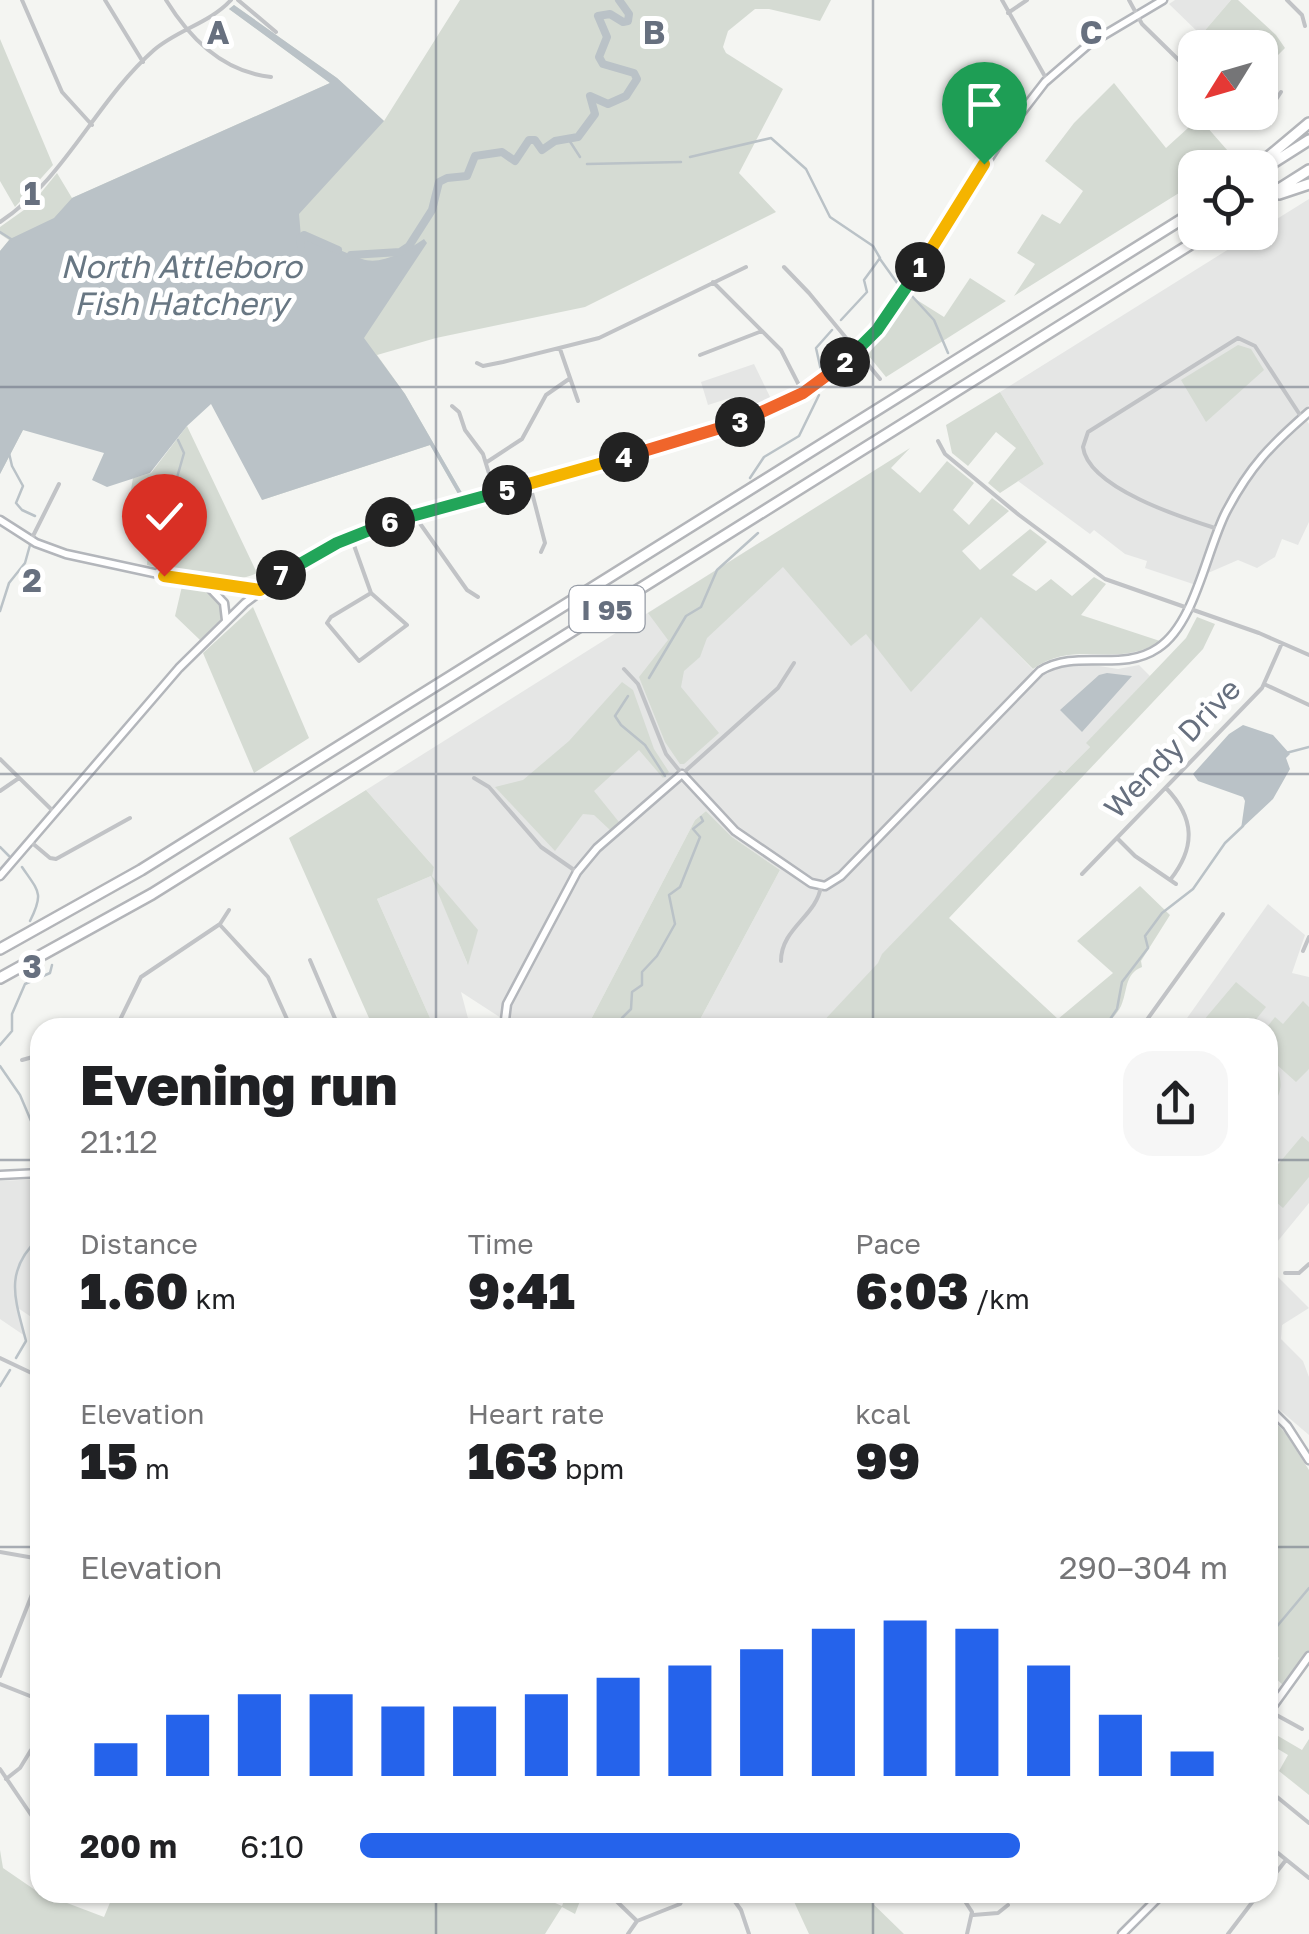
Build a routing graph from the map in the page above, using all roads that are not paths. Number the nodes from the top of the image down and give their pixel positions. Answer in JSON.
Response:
{"nodes":[{"id":1,"x":22,"y":0,"type":"edge"},
{"id":2,"x":104,"y":0,"type":"edge"},
{"id":3,"x":166,"y":0,"type":"edge"},
{"id":4,"x":234,"y":0,"type":"edge"},
{"id":5,"x":1002,"y":0,"type":"edge"},
{"id":6,"x":1028,"y":0,"type":"edge"},
{"id":7,"x":1129,"y":0,"type":"edge"},
{"id":8,"x":1163,"y":0,"type":"edge"},
{"id":9,"x":1287,"y":0,"type":"edge"},
{"id":10,"x":1008,"y":13,"type":"junction"},
{"id":11,"x":1137,"y":16,"type":"junction"},
{"id":12,"x":1306,"y":26,"type":"dead end"},
{"id":13,"x":185,"y":31,"type":"junction"},
{"id":14,"x":276,"y":32,"type":"dead end"},
{"id":15,"x":1178,"y":58,"type":"edge"},
{"id":16,"x":143,"y":62,"type":"junction"},
{"id":17,"x":271,"y":77,"type":"dead end"},
{"id":18,"x":1046,"y":80,"type":"junction"},
{"id":19,"x":1281,"y":92,"type":"dead end"},
{"id":20,"x":1278,"y":96,"type":"edge"},
{"id":21,"x":1309,"y":123,"type":"edge"},
{"id":22,"x":92,"y":124,"type":"junction"},
{"id":23,"x":1309,"y":140,"type":"edge"},
{"id":24,"x":1278,"y":150,"type":"edge"},
{"id":25,"x":1278,"y":157,"type":"edge"},
{"id":26,"x":1309,"y":170,"type":"edge"},
{"id":27,"x":1309,"y":184,"type":"edge"},
{"id":28,"x":1278,"y":189,"type":"edge"},
{"id":29,"x":1278,"y":194,"type":"edge"},
{"id":30,"x":0,"y":222,"type":"edge"},
{"id":31,"x":1178,"y":222,"type":"edge"},
{"id":32,"x":1181,"y":250,"type":"edge"},
{"id":33,"x":746,"y":266,"type":"dead end"},
{"id":34,"x":784,"y":267,"type":"dead end"},
{"id":35,"x":713,"y":282,"type":"junction"},
{"id":36,"x":762,"y":331,"type":"junction"},
{"id":37,"x":560,"y":349,"type":"junction"},
{"id":38,"x":857,"y":351,"type":"junction"},
{"id":39,"x":700,"y":355,"type":"dead end"},
{"id":40,"x":477,"y":363,"type":"dead end"},
{"id":41,"x":569,"y":379,"type":"junction"},
{"id":42,"x":880,"y":379,"type":"dead end"},
{"id":43,"x":803,"y":393,"type":"junction"},
{"id":44,"x":578,"y":401,"type":"dead end"},
{"id":45,"x":452,"y":406,"type":"dead end"},
{"id":46,"x":1309,"y":412,"type":"edge"},
{"id":47,"x":1302,"y":418,"type":"junction"},
{"id":48,"x":938,"y":441,"type":"dead end"},
{"id":49,"x":487,"y":462,"type":"junction"},
{"id":50,"x":59,"y":484,"type":"dead end"},
{"id":51,"x":529,"y":484,"type":"junction"},
{"id":52,"x":492,"y":494,"type":"junction"},
{"id":53,"x":414,"y":516,"type":"junction"},
{"id":54,"x":0,"y":520,"type":"edge"},
{"id":55,"x":1218,"y":529,"type":"junction"},
{"id":56,"x":350,"y":537,"type":"junction"},
{"id":57,"x":30,"y":540,"type":"junction"},
{"id":58,"x":541,"y":552,"type":"dead end"},
{"id":59,"x":206,"y":584,"type":"junction"},
{"id":60,"x":260,"y":590,"type":"junction"},
{"id":61,"x":371,"y":593,"type":"junction"},
{"id":62,"x":478,"y":598,"type":"dead end"},
{"id":63,"x":1188,"y":608,"type":"junction"},
{"id":64,"x":226,"y":621,"type":"junction"},
{"id":65,"x":1282,"y":643,"type":"junction"},
{"id":66,"x":1309,"y":654,"type":"edge"},
{"id":67,"x":794,"y":663,"type":"dead end"},
{"id":68,"x":624,"y":669,"type":"dead end"},
{"id":69,"x":1264,"y":684,"type":"junction"},
{"id":70,"x":1309,"y":705,"type":"edge"},
{"id":71,"x":0,"y":759,"type":"edge"},
{"id":72,"x":682,"y":774,"type":"junction"},
{"id":73,"x":19,"y":778,"type":"junction"},
{"id":74,"x":474,"y":778,"type":"dead end"},
{"id":75,"x":1166,"y":787,"type":"junction"},
{"id":76,"x":0,"y":790,"type":"edge"},
{"id":77,"x":55,"y":813,"type":"junction"},
{"id":78,"x":130,"y":818,"type":"dead end"},
{"id":79,"x":1116,"y":838,"type":"junction"},
{"id":80,"x":31,"y":842,"type":"junction"},
{"id":81,"x":577,"y":872,"type":"junction"},
{"id":82,"x":1082,"y":874,"type":"dead end"},
{"id":83,"x":0,"y":876,"type":"edge"},
{"id":84,"x":1170,"y":880,"type":"junction"},
{"id":85,"x":1176,"y":884,"type":"dead end"},
{"id":86,"x":820,"y":886,"type":"junction"},
{"id":87,"x":229,"y":910,"type":"dead end"},
{"id":88,"x":1223,"y":914,"type":"dead end"},
{"id":89,"x":220,"y":924,"type":"junction"},
{"id":90,"x":1309,"y":938,"type":"edge"},
{"id":91,"x":0,"y":948,"type":"edge"},
{"id":92,"x":1303,"y":951,"type":"dead end"},
{"id":93,"x":310,"y":960,"type":"dead end"},
{"id":94,"x":780,"y":961,"type":"dead end"},
{"id":95,"x":0,"y":978,"type":"edge"},
{"id":96,"x":120,"y":1018,"type":"edge"},
{"id":97,"x":287,"y":1018,"type":"edge"},
{"id":98,"x":336,"y":1018,"type":"edge"},
{"id":99,"x":506,"y":1018,"type":"edge"},
{"id":100,"x":1148,"y":1018,"type":"edge"},
{"id":101,"x":30,"y":1058,"type":"edge"},
{"id":102,"x":22,"y":1060,"type":"dead end"},
{"id":103,"x":30,"y":1174,"type":"edge"},
{"id":104,"x":0,"y":1176,"type":"edge"},
{"id":105,"x":1309,"y":1264,"type":"edge"},
{"id":106,"x":1286,"y":1273,"type":"dead end"},
{"id":107,"x":0,"y":1358,"type":"edge"},
{"id":108,"x":30,"y":1372,"type":"edge"},
{"id":109,"x":1278,"y":1417,"type":"edge"},
{"id":110,"x":1309,"y":1460,"type":"edge"},
{"id":111,"x":0,"y":1552,"type":"edge"},
{"id":112,"x":30,"y":1557,"type":"edge"},
{"id":113,"x":30,"y":1600,"type":"edge"},
{"id":114,"x":1309,"y":1656,"type":"edge"},
{"id":115,"x":0,"y":1676,"type":"edge"},
{"id":116,"x":0,"y":1684,"type":"edge"},
{"id":117,"x":30,"y":1696,"type":"edge"},
{"id":118,"x":1278,"y":1698,"type":"edge"},
{"id":119,"x":1278,"y":1717,"type":"edge"},
{"id":120,"x":1302,"y":1730,"type":"dead end"},
{"id":121,"x":30,"y":1752,"type":"edge"},
{"id":122,"x":0,"y":1770,"type":"edge"},
{"id":123,"x":6,"y":1779,"type":"junction"},
{"id":124,"x":1278,"y":1798,"type":"edge"},
{"id":125,"x":30,"y":1814,"type":"edge"},
{"id":126,"x":1309,"y":1823,"type":"edge"},
{"id":127,"x":1278,"y":1853,"type":"edge"},
{"id":128,"x":1286,"y":1860,"type":"junction"},
{"id":129,"x":1278,"y":1870,"type":"edge"},
{"id":130,"x":1309,"y":1878,"type":"edge"},
{"id":131,"x":618,"y":1903,"type":"edge"},
{"id":132,"x":680,"y":1903,"type":"edge"},
{"id":133,"x":736,"y":1903,"type":"edge"},
{"id":134,"x":966,"y":1903,"type":"edge"},
{"id":135,"x":1153,"y":1903,"type":"edge"},
{"id":136,"x":1252,"y":1903,"type":"edge"},
{"id":137,"x":1008,"y":1905,"type":"dead end"},
{"id":138,"x":973,"y":1915,"type":"junction"},
{"id":139,"x":637,"y":1921,"type":"junction"},
{"id":140,"x":628,"y":1934,"type":"edge"},
{"id":141,"x":749,"y":1934,"type":"edge"},
{"id":142,"x":967,"y":1934,"type":"edge"},
{"id":143,"x":1122,"y":1934,"type":"edge"},
{"id":144,"x":1228,"y":1934,"type":"edge"}],
"edges":[{"from":1,"to":22,"type":"street"},
{"from":2,"to":16,"type":"street"},
{"from":3,"to":13,"type":"street"},
{"from":4,"to":13,"type":"street"},
{"from":4,"to":14,"type":"street"},
{"from":5,"to":10,"type":"street"},
{"from":6,"to":10,"type":"street"},
{"from":7,"to":11,"type":"street"},
{"from":8,"to":11,"type":"street"},
{"from":9,"to":12,"type":"street"},
{"from":10,"to":18,"type":"street"},
{"from":11,"to":15,"type":"street"},
{"from":11,"to":18,"type":"street"},
{"from":13,"to":16,"type":"street"},
{"from":13,"to":17,"type":"street"},
{"from":16,"to":22,"type":"street"},
{"from":18,"to":38,"type":"street"},
{"from":19,"to":20,"type":"street"},
{"from":21,"to":24,"type":"highway"},
{"from":22,"to":30,"type":"street"},
{"from":23,"to":25,"type":"highway"},
{"from":26,"to":28,"type":"highway"},
{"from":27,"to":29,"type":"highway"},
{"from":31,"to":91,"type":"highway","number":"I 95"},
{"from":32,"to":95,"type":"highway","number":"I 95"},
{"from":33,"to":35,"type":"street"},
{"from":34,"to":38,"type":"street"},
{"from":35,"to":36,"type":"street"},
{"from":35,"to":37,"type":"street"},
{"from":36,"to":39,"type":"street"},
{"from":36,"to":43,"type":"street"},
{"from":37,"to":40,"type":"street"},
{"from":37,"to":41,"type":"street"},
{"from":38,"to":42,"type":"street"},
{"from":38,"to":43,"type":"street"},
{"from":41,"to":44,"type":"street"},
{"from":41,"to":49,"type":"street"},
{"from":43,"to":51,"type":"street"},
{"from":45,"to":49,"type":"street"},
{"from":46,"to":47,"type":"street"},
{"from":47,"to":55,"type":"street"},
{"from":47,"to":55,"type":"street"},
{"from":48,"to":63,"type":"street"},
{"from":49,"to":52,"type":"street"},
{"from":50,"to":57,"type":"street"},
{"from":51,"to":52,"type":"street"},
{"from":51,"to":58,"type":"street"},
{"from":52,"to":53,"type":"street"},
{"from":53,"to":56,"type":"street"},
{"from":53,"to":62,"type":"street"},
{"from":54,"to":57,"type":"street"},
{"from":55,"to":63,"type":"street"},
{"from":56,"to":60,"type":"street"},
{"from":56,"to":61,"type":"street"},
{"from":57,"to":59,"type":"street"},
{"from":59,"to":60,"type":"street"},
{"from":59,"to":64,"type":"street"},
{"from":60,"to":64,"type":"street"},
{"from":61,"to":61,"type":"street"},
{"from":63,"to":65,"type":"street"},
{"from":63,"to":86,"type":"street"},
{"from":64,"to":77,"type":"street"},
{"from":65,"to":66,"type":"street"},
{"from":65,"to":69,"type":"street","name":"Wendy Drive"},
{"from":67,"to":72,"type":"street"},
{"from":68,"to":72,"type":"street"},
{"from":69,"to":70,"type":"street"},
{"from":69,"to":75,"type":"street","name":"Wendy Drive"},
{"from":71,"to":73,"type":"street"},
{"from":72,"to":81,"type":"street"},
{"from":72,"to":86,"type":"street"},
{"from":73,"to":76,"type":"street"},
{"from":73,"to":77,"type":"street"},
{"from":74,"to":81,"type":"street"},
{"from":75,"to":79,"type":"street","name":"Wendy Drive"},
{"from":75,"to":84,"type":"street"},
{"from":77,"to":80,"type":"street"},
{"from":78,"to":80,"type":"street"},
{"from":79,"to":82,"type":"street","name":"Wendy Drive"},
{"from":79,"to":84,"type":"street"},
{"from":80,"to":83,"type":"street"},
{"from":81,"to":99,"type":"street"},
{"from":84,"to":85,"type":"street"},
{"from":86,"to":94,"type":"street"},
{"from":87,"to":89,"type":"street"},
{"from":88,"to":100,"type":"street"},
{"from":89,"to":96,"type":"street"},
{"from":89,"to":97,"type":"street"},
{"from":90,"to":92,"type":"street"},
{"from":93,"to":98,"type":"street"},
{"from":101,"to":102,"type":"street"},
{"from":103,"to":104,"type":"street"},
{"from":105,"to":106,"type":"street"},
{"from":107,"to":108,"type":"street"},
{"from":109,"to":110,"type":"street"},
{"from":111,"to":112,"type":"street"},
{"from":113,"to":115,"type":"street"},
{"from":114,"to":118,"type":"street"},
{"from":116,"to":117,"type":"street"},
{"from":119,"to":120,"type":"street"},
{"from":121,"to":123,"type":"street"},
{"from":122,"to":123,"type":"street"},
{"from":123,"to":125,"type":"street"},
{"from":124,"to":126,"type":"street"},
{"from":127,"to":128,"type":"street"},
{"from":128,"to":129,"type":"street"},
{"from":128,"to":130,"type":"street"},
{"from":131,"to":139,"type":"street"},
{"from":132,"to":139,"type":"street"},
{"from":133,"to":141,"type":"street"},
{"from":134,"to":138,"type":"street"},
{"from":135,"to":143,"type":"street"},
{"from":136,"to":144,"type":"street"},
{"from":137,"to":138,"type":"street"},
{"from":138,"to":142,"type":"street"},
{"from":139,"to":140,"type":"street"}]}
